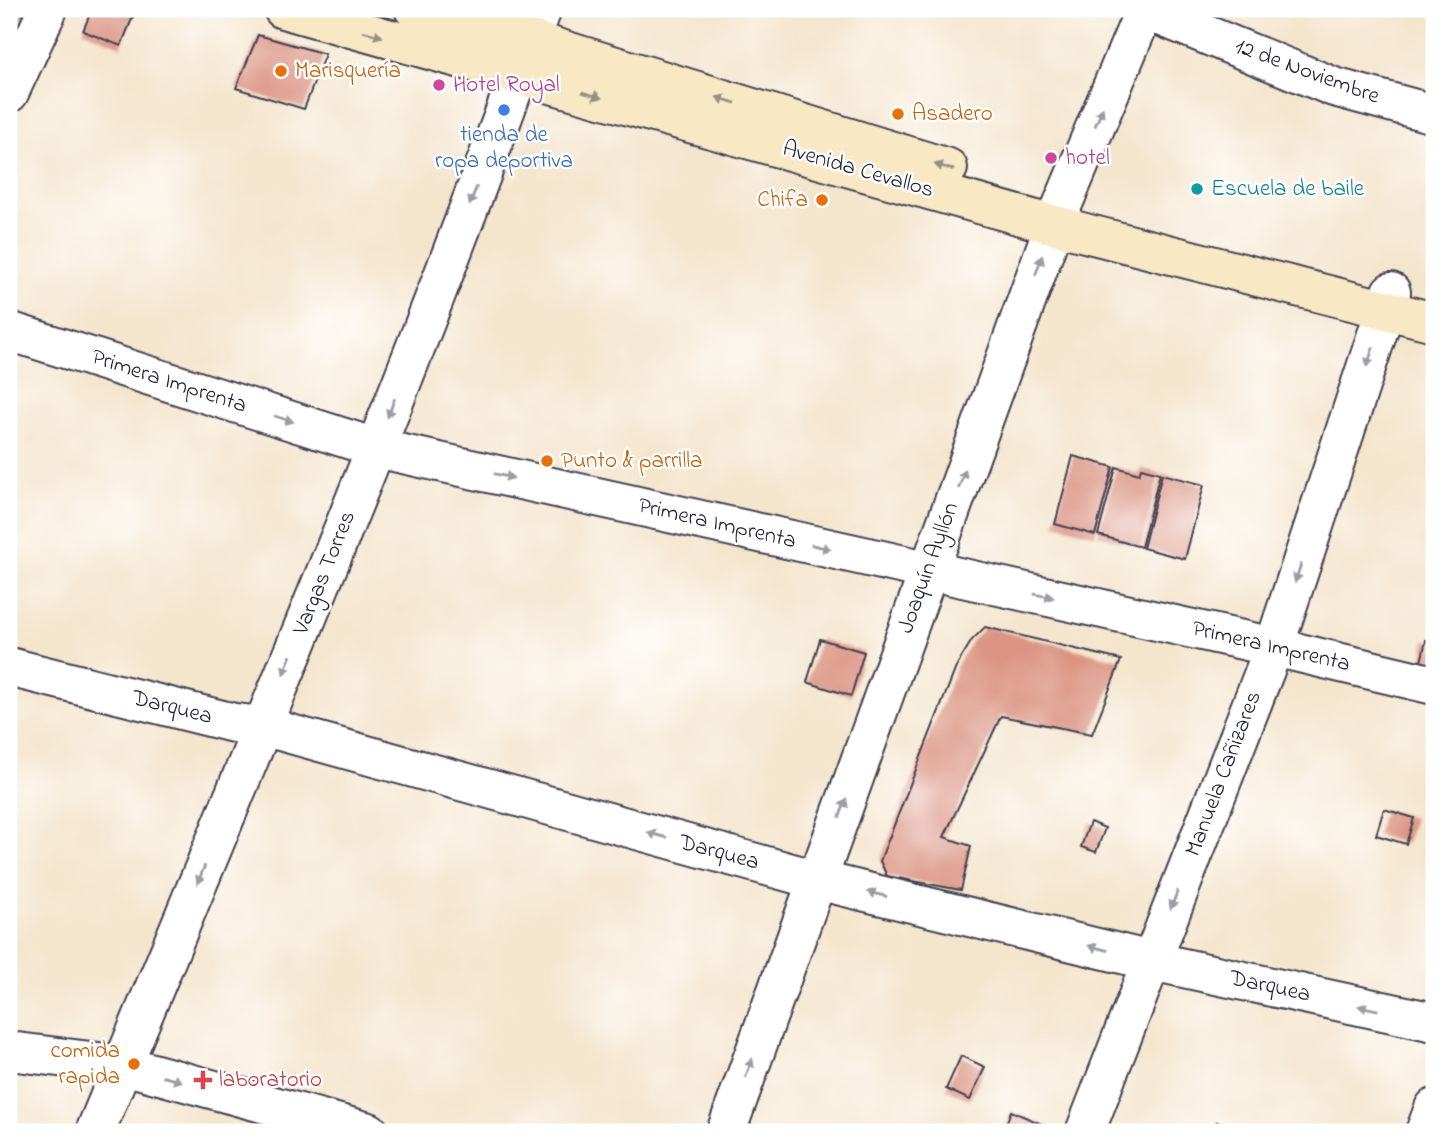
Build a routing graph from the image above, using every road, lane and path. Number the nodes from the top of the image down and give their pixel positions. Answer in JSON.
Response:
{"nodes":[{"id":1,"x":48,"y":9,"type":"edge"},
{"id":2,"x":283,"y":9,"type":"edge"},
{"id":3,"x":414,"y":9,"type":"edge"},
{"id":4,"x":1144,"y":9,"type":"edge"},
{"id":5,"x":531,"y":41,"type":"edge"},
{"id":6,"x":9,"y":93,"type":"edge"},
{"id":7,"x":1434,"y":114,"type":"edge"},
{"id":8,"x":1058,"y":214,"type":"junction"},
{"id":9,"x":1388,"y":301,"type":"junction"},
{"id":10,"x":1434,"y":303,"type":"edge"},
{"id":11,"x":1434,"y":322,"type":"edge"},
{"id":12,"x":9,"y":331,"type":"edge"},
{"id":13,"x":376,"y":448,"type":"junction"},
{"id":14,"x":928,"y":570,"type":"junction"},
{"id":15,"x":1274,"y":647,"type":"junction"},
{"id":16,"x":9,"y":667,"type":"edge"},
{"id":17,"x":1434,"y":685,"type":"edge"},
{"id":18,"x":262,"y":726,"type":"junction"},
{"id":19,"x":817,"y":880,"type":"junction"},
{"id":20,"x":1151,"y":961,"type":"junction"},
{"id":21,"x":1434,"y":1023,"type":"edge"},
{"id":22,"x":9,"y":1051,"type":"edge"},
{"id":23,"x":123,"y":1065,"type":"junction"},
{"id":24,"x":1434,"y":1108,"type":"edge"},
{"id":25,"x":95,"y":1132,"type":"edge"},
{"id":26,"x":369,"y":1132,"type":"edge"},
{"id":27,"x":726,"y":1132,"type":"edge"},
{"id":28,"x":1086,"y":1132,"type":"edge"},
{"id":29,"x":1425,"y":1132,"type":"edge"}],
"edges":[{"from":1,"to":6,"type":"street"},
{"from":2,"to":5,"type":"main road","name":"Avenida Cevallos","one_way":true},
{"from":3,"to":5,"type":"main road","name":"Avenida Cevallos"},
{"from":4,"to":7,"type":"street","name":"12 de Noviembre"},
{"from":8,"to":4,"type":"street","name":"Joaquín Ayllón","one_way":true},
{"from":5,"to":8,"type":"main road","name":"Avenida Cevallos"},
{"from":5,"to":13,"type":"street","name":"Vargas Torres","one_way":true},
{"from":8,"to":9,"type":"main road","name":"Avenida Cevallos"},
{"from":14,"to":8,"type":"street","name":"Joaquín Ayllón","one_way":true},
{"from":9,"to":10,"type":"main road","name":"Avenida Cevallos"},
{"from":9,"to":11,"type":"main road","name":"Avenida Cevallos"},
{"from":9,"to":15,"type":"street","name":"Manuela Cañizares","one_way":true},
{"from":12,"to":13,"type":"street","name":"Primera Imprenta","one_way":true},
{"from":13,"to":14,"type":"street","name":"Primera Imprenta","one_way":true},
{"from":13,"to":18,"type":"street","name":"Vargas Torres","one_way":true},
{"from":14,"to":15,"type":"street","name":"Primera Imprenta","one_way":true},
{"from":19,"to":14,"type":"street","name":"Joaquín Ayllón","one_way":true},
{"from":15,"to":17,"type":"street","name":"Primera Imprenta"},
{"from":15,"to":20,"type":"street","name":"Manuela Cañizares","one_way":true},
{"from":16,"to":18,"type":"street","name":"Darquea"},
{"from":19,"to":18,"type":"street","name":"Darquea","one_way":true},
{"from":18,"to":23,"type":"street","name":"Vargas Torres","one_way":true},
{"from":20,"to":19,"type":"street","name":"Darquea","one_way":true},
{"from":27,"to":19,"type":"street","name":"Joaquín Ayllón","one_way":true},
{"from":21,"to":20,"type":"street","name":"Darquea","one_way":true},
{"from":20,"to":28,"type":"street","name":"Manuela Cañizares"},
{"from":22,"to":23,"type":"street"},
{"from":23,"to":25,"type":"street","name":"Vargas Torres"},
{"from":23,"to":26,"type":"street","one_way":true},
{"from":24,"to":29,"type":"street"}]}
